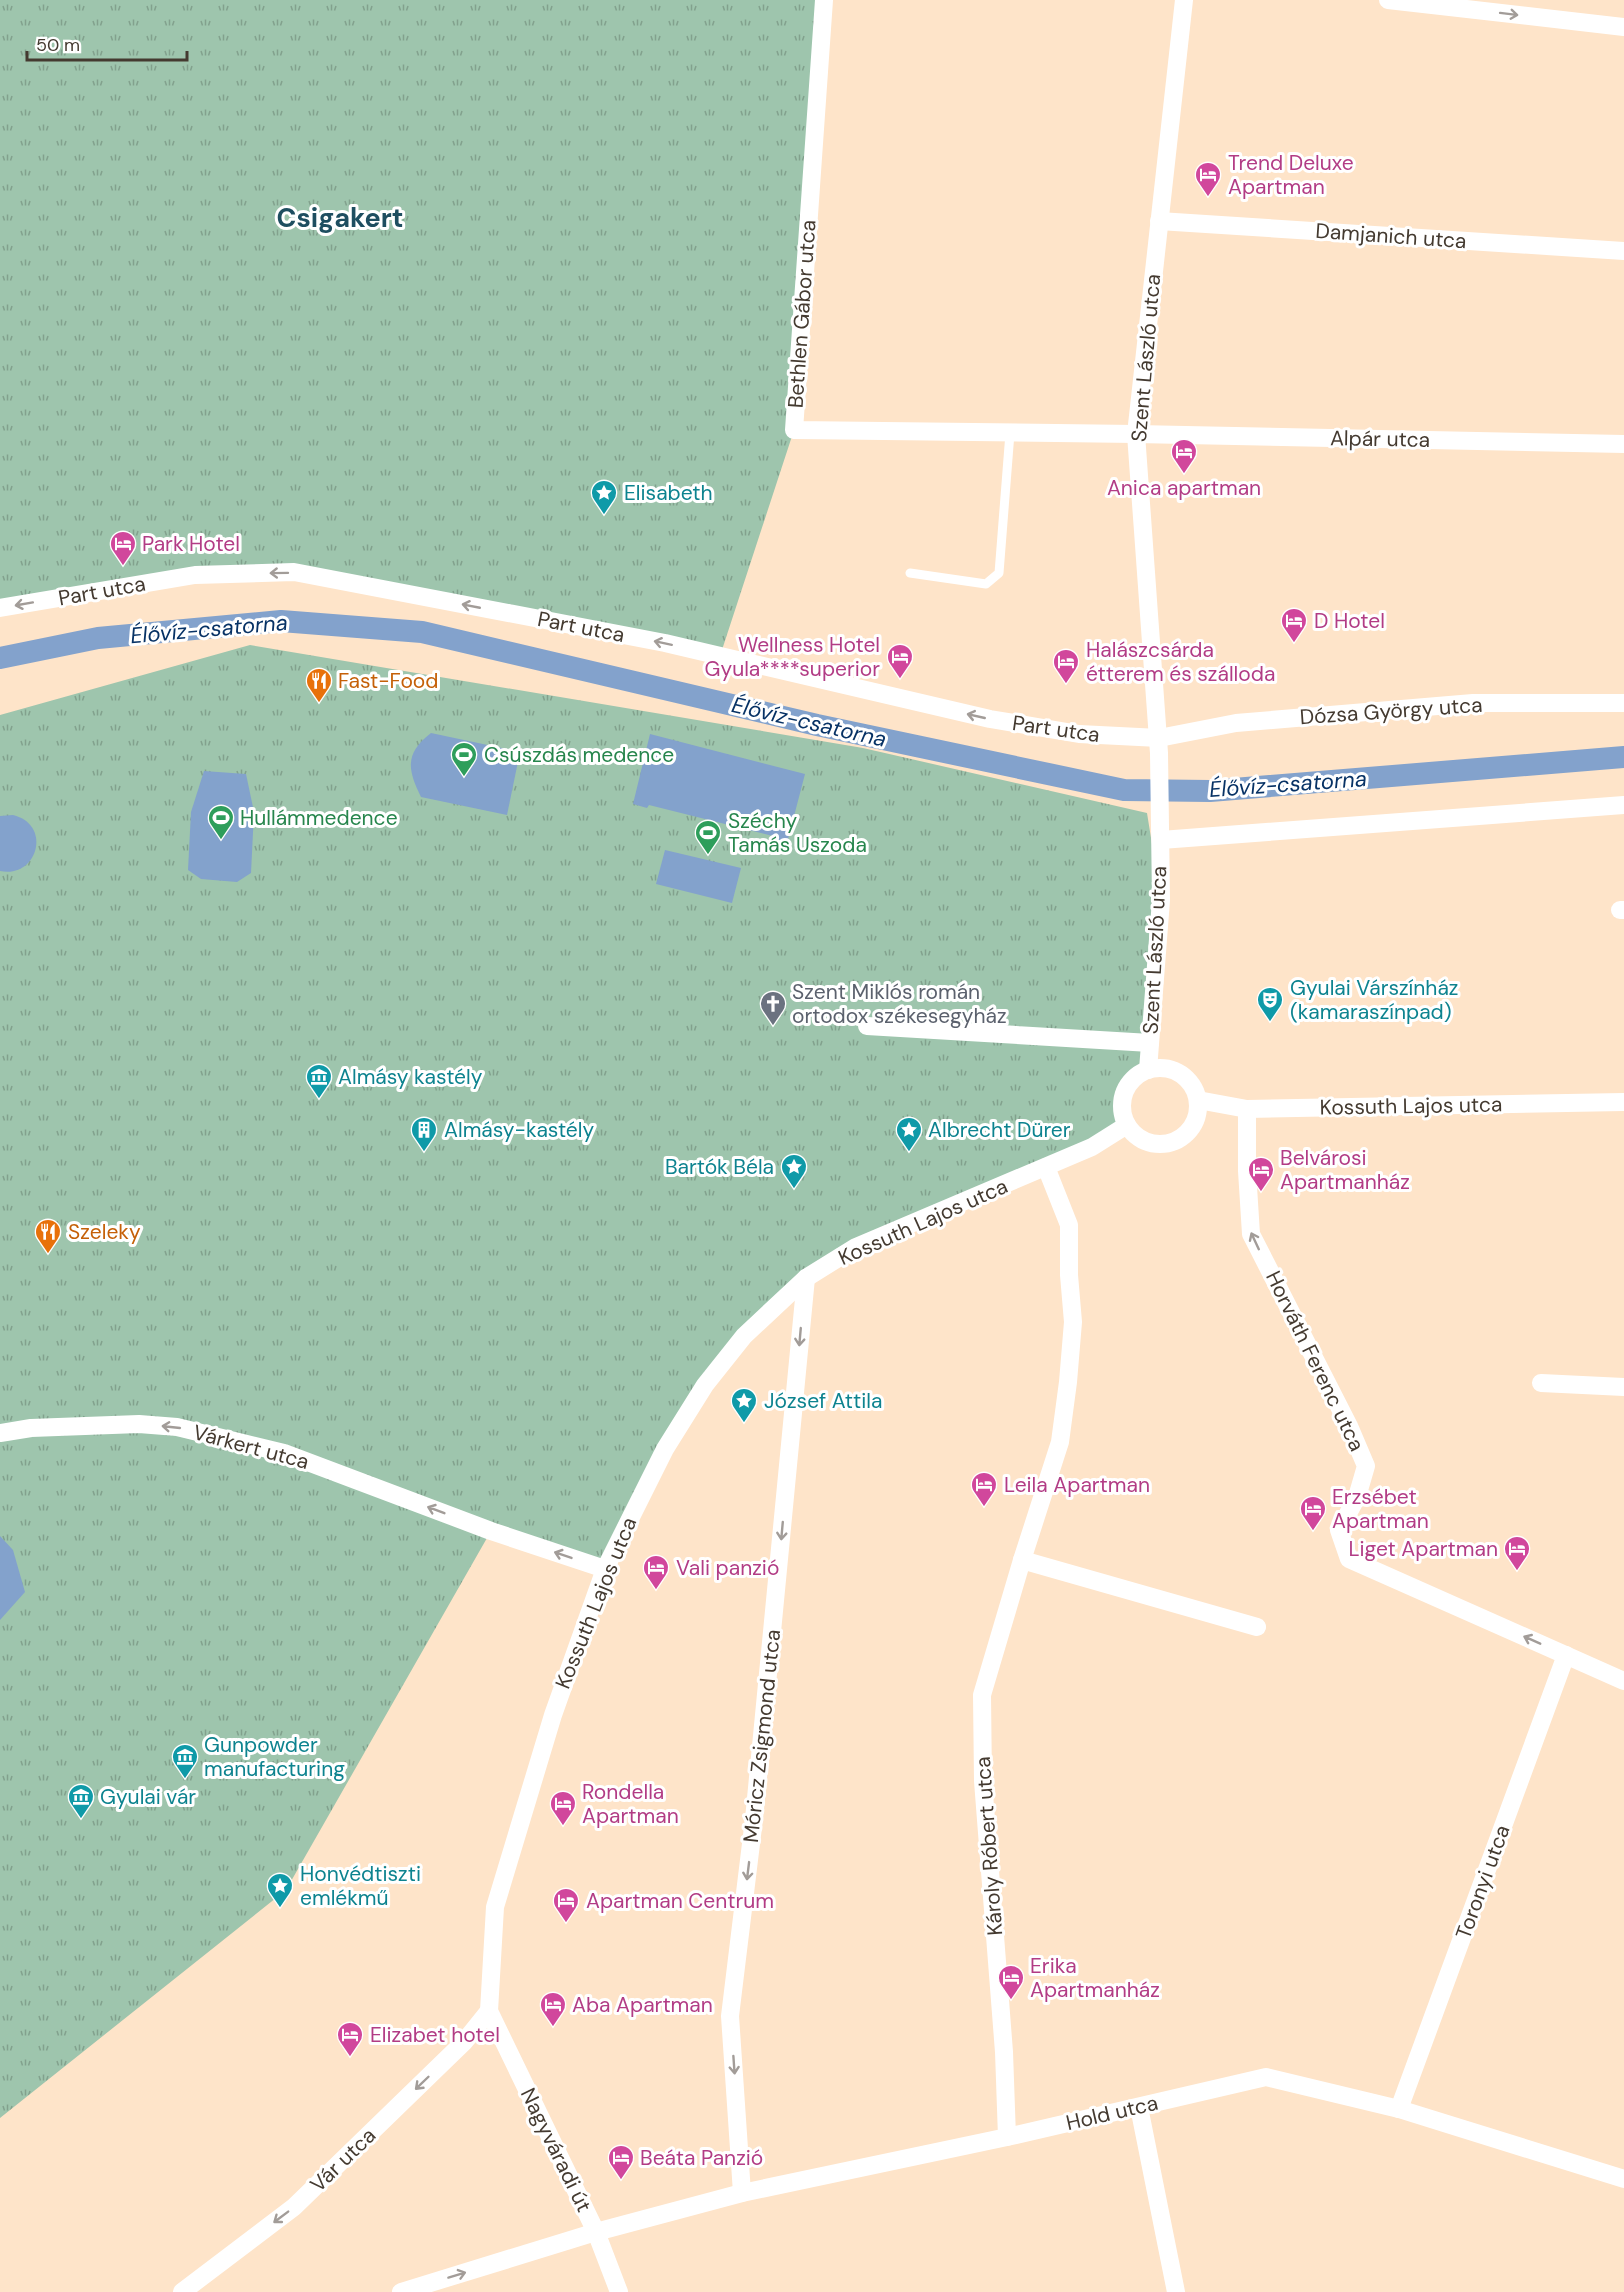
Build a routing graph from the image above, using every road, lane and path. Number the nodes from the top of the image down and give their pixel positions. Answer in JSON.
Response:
{"nodes":[{"id":1,"x":824,"y":0,"type":"edge"},
{"id":2,"x":1184,"y":0,"type":"edge"},
{"id":3,"x":1388,"y":0,"type":"edge"},
{"id":4,"x":1624,"y":27,"type":"edge"},
{"id":5,"x":1159,"y":221,"type":"junction"},
{"id":6,"x":1624,"y":251,"type":"edge"},
{"id":7,"x":1010,"y":433,"type":"junction"},
{"id":8,"x":1136,"y":434,"type":"junction"},
{"id":9,"x":1624,"y":444,"type":"edge"},
{"id":10,"x":910,"y":573,"type":"dead end"},
{"id":11,"x":0,"y":608,"type":"edge"},
{"id":12,"x":1624,"y":703,"type":"edge"},
{"id":13,"x":1159,"y":745,"type":"junction"},
{"id":14,"x":1624,"y":805,"type":"edge"},
{"id":15,"x":1161,"y":835,"type":"junction"},
{"id":16,"x":867,"y":1026,"type":"dead end"},
{"id":17,"x":1150,"y":1043,"type":"junction"},
{"id":18,"x":1148,"y":1070,"type":"junction"},
{"id":19,"x":1198,"y":1100,"type":"junction"},
{"id":20,"x":1624,"y":1102,"type":"edge"},
{"id":21,"x":1247,"y":1109,"type":"junction"},
{"id":22,"x":1126,"y":1125,"type":"junction"},
{"id":23,"x":1046,"y":1167,"type":"junction"},
{"id":24,"x":806,"y":1278,"type":"junction"},
{"id":25,"x":1541,"y":1383,"type":"dead end"},
{"id":26,"x":1624,"y":1387,"type":"edge"},
{"id":27,"x":0,"y":1433,"type":"edge"},
{"id":28,"x":1022,"y":1560,"type":"junction"},
{"id":29,"x":605,"y":1569,"type":"junction"},
{"id":30,"x":1257,"y":1627,"type":"dead end"},
{"id":31,"x":1566,"y":1655,"type":"junction"},
{"id":32,"x":1624,"y":1681,"type":"edge"},
{"id":33,"x":489,"y":2011,"type":"junction"},
{"id":34,"x":1139,"y":2107,"type":"junction"},
{"id":35,"x":1399,"y":2109,"type":"junction"},
{"id":36,"x":1007,"y":2137,"type":"junction"},
{"id":37,"x":1624,"y":2179,"type":"edge"},
{"id":38,"x":742,"y":2193,"type":"junction"},
{"id":39,"x":596,"y":2232,"type":"junction"},
{"id":40,"x":182,"y":2292,"type":"edge"},
{"id":41,"x":401,"y":2292,"type":"edge"},
{"id":42,"x":618,"y":2292,"type":"edge"},
{"id":43,"x":1176,"y":2292,"type":"edge"}],
"edges":[{"from":1,"to":7,"type":"street","name":"Bethlen Gábor utca"},
{"from":2,"to":5,"type":"street","name":"Szent László utca"},
{"from":3,"to":4,"type":"street","one_way":true},
{"from":5,"to":6,"type":"street","name":"Damjanich utca"},
{"from":5,"to":8,"type":"street","name":"Szent László utca"},
{"from":7,"to":8,"type":"street","name":"Bethlen Gábor utca"},
{"from":7,"to":10,"type":"lane"},
{"from":8,"to":9,"type":"street","name":"Alpár utca"},
{"from":8,"to":13,"type":"street","name":"Szent László utca"},
{"from":13,"to":11,"type":"street","name":"Part utca","one_way":true},
{"from":12,"to":13,"type":"street","name":"Dózsa György utca"},
{"from":13,"to":15,"type":"street","name":"Szent László utca"},
{"from":14,"to":15,"type":"street"},
{"from":15,"to":17,"type":"street","name":"Szent László utca"},
{"from":16,"to":17,"type":"street"},
{"from":17,"to":18,"type":"street","name":"Szent László utca"},
{"from":18,"to":19,"type":"street"},
{"from":18,"to":22,"type":"street"},
{"from":19,"to":21,"type":"street","name":"Kossuth Lajos utca"},
{"from":19,"to":22,"type":"street"},
{"from":20,"to":21,"type":"street","name":"Kossuth Lajos utca"},
{"from":31,"to":21,"type":"street","name":"Horváth Ferenc utca","one_way":true},
{"from":22,"to":23,"type":"street","name":"Kossuth Lajos utca"},
{"from":23,"to":24,"type":"street","name":"Kossuth Lajos utca"},
{"from":23,"to":28,"type":"street","name":"Károly Róbert utca"},
{"from":24,"to":29,"type":"street","name":"Kossuth Lajos utca"},
{"from":24,"to":38,"type":"street","name":"Móricz Zsigmond utca","one_way":true},
{"from":25,"to":26,"type":"street"},
{"from":29,"to":27,"type":"street","name":"Várkert utca","one_way":true},
{"from":28,"to":30,"type":"street"},
{"from":28,"to":36,"type":"street","name":"Károly Róbert utca"},
{"from":29,"to":33,"type":"street","name":"Kossuth Lajos utca"},
{"from":31,"to":32,"type":"street","name":"Horváth Ferenc utca"},
{"from":31,"to":35,"type":"street","name":"Toronyi utca"},
{"from":33,"to":39,"type":"street","name":"Nagyváradi út"},
{"from":33,"to":40,"type":"street","name":"Vár utca","one_way":true},
{"from":34,"to":35,"type":"street","name":"Hold utca"},
{"from":34,"to":36,"type":"street","name":"Hold utca"},
{"from":34,"to":43,"type":"street"},
{"from":35,"to":37,"type":"street","name":"Hold utca"},
{"from":36,"to":38,"type":"street","name":"Hold utca"},
{"from":38,"to":39,"type":"street","name":"Hold utca"},
{"from":41,"to":39,"type":"street","name":"Hold utca","one_way":true},
{"from":39,"to":42,"type":"street","name":"Nagyváradi út"}]}
